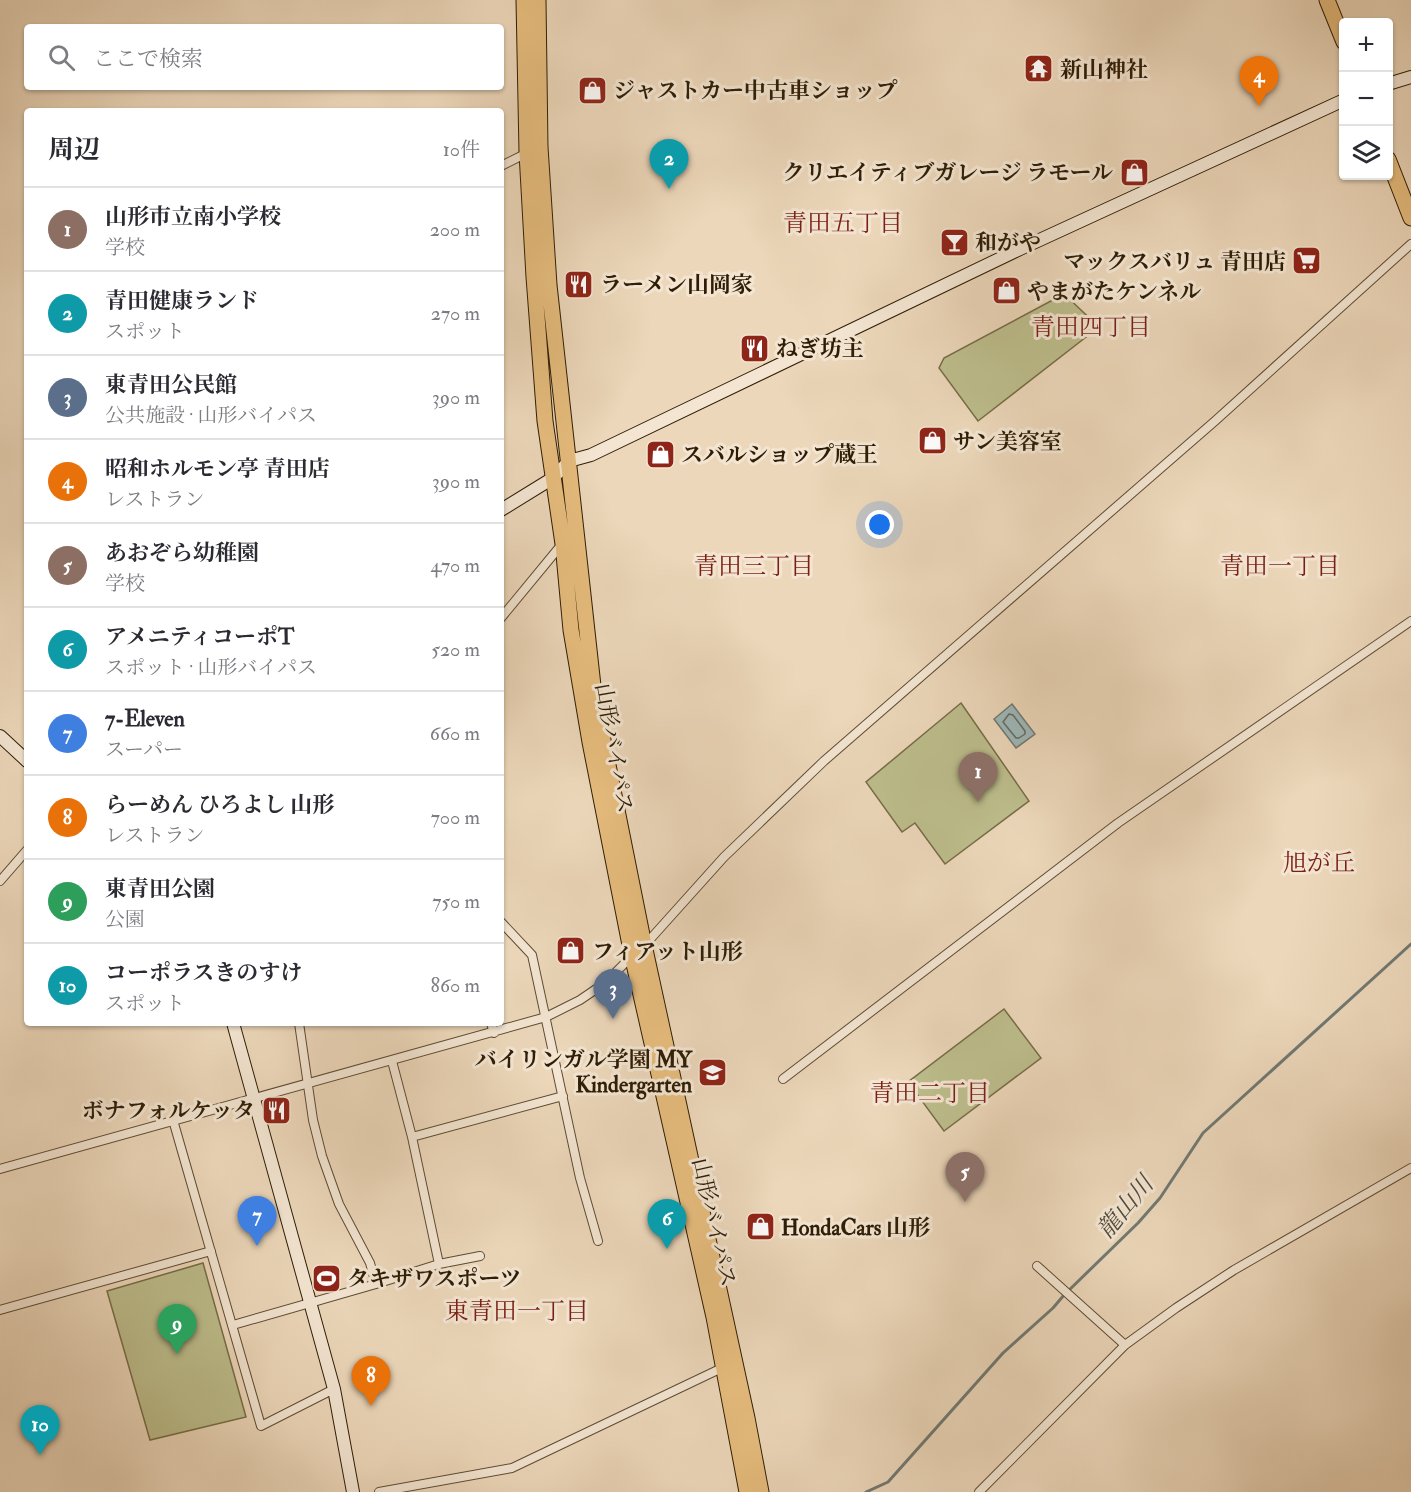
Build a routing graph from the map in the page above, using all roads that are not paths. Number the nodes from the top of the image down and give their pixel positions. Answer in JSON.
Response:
{"nodes":[{"id":1,"x":524,"y":0,"type":"edge"},
{"id":2,"x":538,"y":0,"type":"edge"},
{"id":3,"x":1327,"y":0,"type":"edge"},
{"id":4,"x":1339,"y":30,"type":"edge"},
{"id":5,"x":1411,"y":77,"type":"edge"},
{"id":6,"x":1393,"y":83,"type":"edge"},
{"id":7,"x":1339,"y":102,"type":"edge"},
{"id":8,"x":528,"y":153,"type":"junction"},
{"id":9,"x":504,"y":165,"type":"edge"},
{"id":10,"x":1393,"y":170,"type":"edge"},
{"id":11,"x":1411,"y":218,"type":"edge"},
{"id":12,"x":1411,"y":244,"type":"edge"},
{"id":13,"x":569,"y":461,"type":"junction"},
{"id":14,"x":553,"y":477,"type":"junction"},
{"id":15,"x":504,"y":508,"type":"edge"},
{"id":16,"x":563,"y":543,"type":"junction"},
{"id":17,"x":504,"y":614,"type":"edge"},
{"id":18,"x":1411,"y":621,"type":"edge"},
{"id":19,"x":0,"y":736,"type":"edge"},
{"id":20,"x":24,"y":758,"type":"edge"},
{"id":21,"x":24,"y":853,"type":"edge"},
{"id":22,"x":0,"y":881,"type":"edge"},
{"id":23,"x":504,"y":925,"type":"edge"},
{"id":24,"x":638,"y":950,"type":"junction"},
{"id":25,"x":546,"y":1017,"type":"junction"},
{"id":26,"x":234,"y":1026,"type":"edge"},
{"id":27,"x":299,"y":1026,"type":"edge"},
{"id":28,"x":492,"y":1026,"type":"edge"},
{"id":29,"x":494,"y":1033,"type":"junction"},
{"id":30,"x":392,"y":1061,"type":"junction"},
{"id":31,"x":783,"y":1079,"type":"dead end"},
{"id":32,"x":309,"y":1084,"type":"junction"},
{"id":33,"x":563,"y":1096,"type":"junction"},
{"id":34,"x":254,"y":1098,"type":"junction"},
{"id":35,"x":173,"y":1120,"type":"junction"},
{"id":36,"x":412,"y":1137,"type":"junction"},
{"id":37,"x":1411,"y":1168,"type":"edge"},
{"id":38,"x":0,"y":1169,"type":"edge"},
{"id":39,"x":598,"y":1241,"type":"dead end"},
{"id":40,"x":211,"y":1251,"type":"junction"},
{"id":41,"x":480,"y":1256,"type":"dead end"},
{"id":42,"x":440,"y":1264,"type":"junction"},
{"id":43,"x":1037,"y":1266,"type":"dead end"},
{"id":44,"x":376,"y":1284,"type":"junction"},
{"id":45,"x":311,"y":1303,"type":"junction"},
{"id":46,"x":0,"y":1310,"type":"edge"},
{"id":47,"x":233,"y":1325,"type":"junction"},
{"id":48,"x":1125,"y":1346,"type":"junction"},
{"id":49,"x":724,"y":1367,"type":"junction"},
{"id":50,"x":334,"y":1389,"type":"junction"},
{"id":51,"x":353,"y":1492,"type":"edge"},
{"id":52,"x":379,"y":1492,"type":"edge"},
{"id":53,"x":747,"y":1492,"type":"edge"},
{"id":54,"x":761,"y":1492,"type":"edge"},
{"id":55,"x":979,"y":1492,"type":"edge"}],
"edges":[{"from":1,"to":8,"type":"highway","name":"山形バイパス"},
{"from":2,"to":13,"type":"highway","name":"山形バイパス"},
{"from":3,"to":4,"type":"highway"},
{"from":5,"to":6,"type":"street"},
{"from":7,"to":13,"type":"street"},
{"from":8,"to":9,"type":"street"},
{"from":8,"to":14,"type":"highway","name":"山形バイパス"},
{"from":10,"to":11,"type":"highway"},
{"from":12,"to":24,"type":"street"},
{"from":13,"to":14,"type":"street"},
{"from":13,"to":24,"type":"highway","name":"山形バイパス"},
{"from":14,"to":15,"type":"street"},
{"from":14,"to":16,"type":"highway","name":"山形バイパス"},
{"from":16,"to":17,"type":"street"},
{"from":16,"to":24,"type":"highway","name":"山形バイパス"},
{"from":18,"to":31,"type":"street"},
{"from":19,"to":20,"type":"street"},
{"from":21,"to":22,"type":"street"},
{"from":23,"to":25,"type":"street"},
{"from":24,"to":25,"type":"street"},
{"from":24,"to":49,"type":"highway","name":"山形バイパス"},
{"from":24,"to":54,"type":"highway","name":"山形バイパス"},
{"from":25,"to":29,"type":"street"},
{"from":25,"to":33,"type":"street"},
{"from":26,"to":34,"type":"street"},
{"from":27,"to":32,"type":"street"},
{"from":28,"to":29,"type":"street"},
{"from":29,"to":30,"type":"street"},
{"from":30,"to":32,"type":"street"},
{"from":30,"to":36,"type":"street"},
{"from":32,"to":34,"type":"street"},
{"from":32,"to":44,"type":"street"},
{"from":33,"to":36,"type":"street"},
{"from":33,"to":39,"type":"street"},
{"from":34,"to":35,"type":"street"},
{"from":34,"to":45,"type":"street"},
{"from":35,"to":38,"type":"street"},
{"from":35,"to":40,"type":"street"},
{"from":36,"to":42,"type":"street"},
{"from":37,"to":48,"type":"street"},
{"from":40,"to":46,"type":"street"},
{"from":40,"to":47,"type":"street"},
{"from":41,"to":42,"type":"street"},
{"from":42,"to":44,"type":"street"},
{"from":43,"to":48,"type":"street"},
{"from":44,"to":45,"type":"street"},
{"from":45,"to":47,"type":"street"},
{"from":45,"to":50,"type":"street"},
{"from":47,"to":50,"type":"street"},
{"from":48,"to":55,"type":"street"},
{"from":49,"to":52,"type":"street"},
{"from":49,"to":53,"type":"highway","name":"山形バイパス"},
{"from":50,"to":51,"type":"street"}]}
